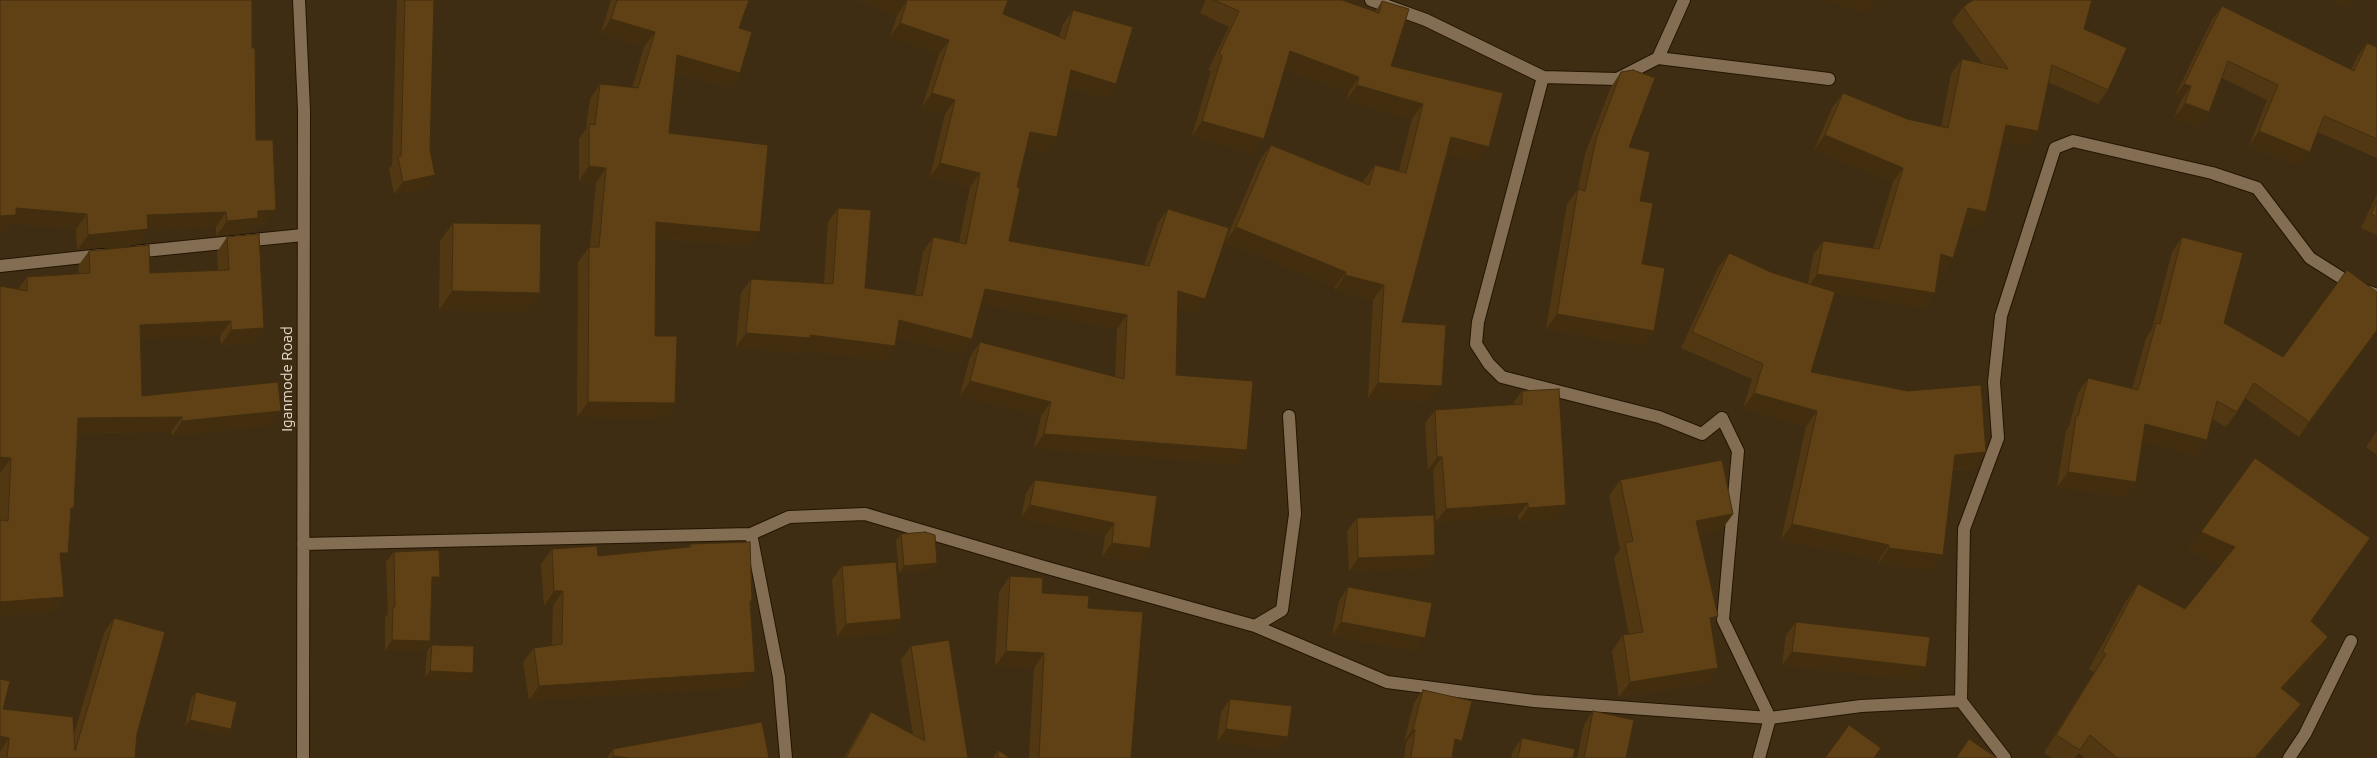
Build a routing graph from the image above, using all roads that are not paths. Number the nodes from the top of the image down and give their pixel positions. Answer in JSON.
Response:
{"nodes":[{"id":1,"x":299,"y":0,"type":"edge"},
{"id":2,"x":1372,"y":0,"type":"edge"},
{"id":3,"x":1684,"y":0,"type":"edge"},
{"id":4,"x":1658,"y":58,"type":"junction"},
{"id":5,"x":1543,"y":77,"type":"junction"},
{"id":6,"x":1829,"y":79,"type":"dead end"},
{"id":7,"x":303,"y":235,"type":"junction"},
{"id":8,"x":0,"y":266,"type":"edge"},
{"id":9,"x":2377,"y":295,"type":"edge"},
{"id":10,"x":1289,"y":416,"type":"dead end"},
{"id":11,"x":751,"y":534,"type":"junction"},
{"id":12,"x":303,"y":544,"type":"junction"},
{"id":13,"x":1255,"y":626,"type":"junction"},
{"id":14,"x":2351,"y":641,"type":"dead end"},
{"id":15,"x":1961,"y":701,"type":"junction"},
{"id":16,"x":1770,"y":718,"type":"junction"},
{"id":17,"x":303,"y":758,"type":"edge"},
{"id":18,"x":786,"y":758,"type":"edge"},
{"id":19,"x":1759,"y":758,"type":"edge"},
{"id":20,"x":2005,"y":758,"type":"edge"},
{"id":21,"x":2289,"y":758,"type":"edge"}],
"edges":[{"from":1,"to":7,"type":"street","name":"Iganmode Road"},
{"from":2,"to":5,"type":"street"},
{"from":3,"to":4,"type":"street"},
{"from":4,"to":5,"type":"street"},
{"from":4,"to":6,"type":"street"},
{"from":5,"to":16,"type":"street"},
{"from":7,"to":8,"type":"street"},
{"from":7,"to":12,"type":"street","name":"Iganmode Road"},
{"from":9,"to":15,"type":"street"},
{"from":10,"to":13,"type":"street"},
{"from":11,"to":12,"type":"street"},
{"from":11,"to":13,"type":"street"},
{"from":11,"to":18,"type":"street"},
{"from":12,"to":17,"type":"street","name":"Iganmode Road"},
{"from":13,"to":16,"type":"street"},
{"from":14,"to":21,"type":"street"},
{"from":15,"to":16,"type":"street"},
{"from":15,"to":20,"type":"street"},
{"from":16,"to":19,"type":"street"}]}
